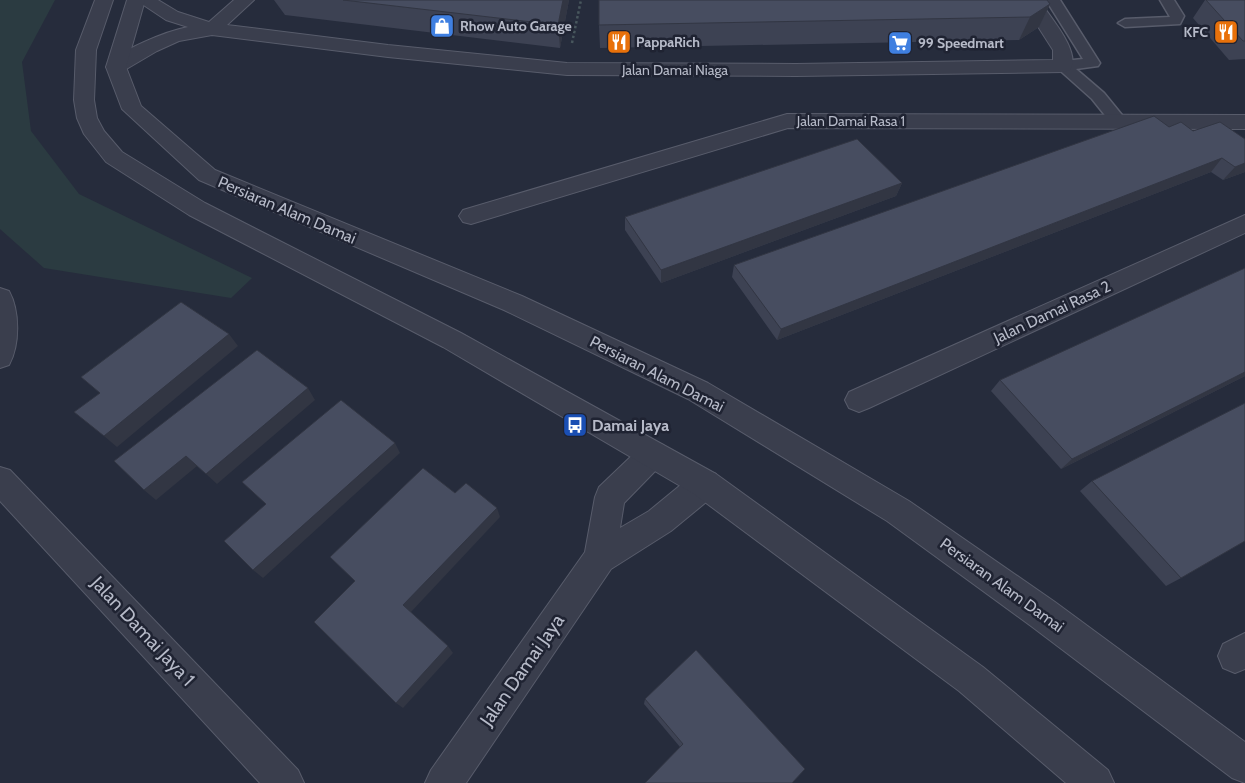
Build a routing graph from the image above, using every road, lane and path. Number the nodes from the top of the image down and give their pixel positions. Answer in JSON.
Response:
{"nodes":[{"id":1,"x":104,"y":0,"type":"edge"},
{"id":2,"x":136,"y":0,"type":"edge"},
{"id":3,"x":145,"y":0,"type":"edge"},
{"id":4,"x":246,"y":0,"type":"edge"},
{"id":5,"x":581,"y":0,"type":"edge"},
{"id":6,"x":1030,"y":0,"type":"edge"},
{"id":7,"x":1053,"y":0,"type":"edge"},
{"id":8,"x":1167,"y":0,"type":"edge"},
{"id":9,"x":1125,"y":23,"type":"dead end"},
{"id":10,"x":212,"y":29,"type":"junction"},
{"id":11,"x":1063,"y":66,"type":"junction"},
{"id":12,"x":116,"y":67,"type":"junction"},
{"id":13,"x":567,"y":68,"type":"junction"},
{"id":14,"x":1118,"y":120,"type":"junction"},
{"id":15,"x":1245,"y":122,"type":"edge"},
{"id":16,"x":471,"y":216,"type":"dead end"},
{"id":17,"x":1245,"y":223,"type":"edge"},
{"id":18,"x":0,"y":298,"type":"edge"},
{"id":19,"x":0,"y":357,"type":"edge"},
{"id":20,"x":859,"y":400,"type":"dead end"},
{"id":21,"x":653,"y":454,"type":"junction"},
{"id":22,"x":0,"y":480,"type":"edge"},
{"id":23,"x":705,"y":484,"type":"junction"},
{"id":24,"x":600,"y":558,"type":"junction"},
{"id":25,"x":1245,"y":765,"type":"edge"},
{"id":26,"x":285,"y":783,"type":"edge"},
{"id":27,"x":444,"y":783,"type":"edge"},
{"id":28,"x":1095,"y":783,"type":"edge"}],
"edges":[{"from":1,"to":21,"type":"street"},
{"from":2,"to":12,"type":"street"},
{"from":3,"to":10,"type":"street","name":"Jalan Damai Niaga"},
{"from":4,"to":10,"type":"street"},
{"from":5,"to":13,"type":"path"},
{"from":6,"to":11,"type":"street"},
{"from":7,"to":11,"type":"lane"},
{"from":8,"to":9,"type":"lane"},
{"from":10,"to":12,"type":"street","name":"Jalan Damai Niaga"},
{"from":10,"to":13,"type":"street","name":"Jalan Damai Niaga"},
{"from":11,"to":13,"type":"street","name":"Jalan Damai Niaga"},
{"from":11,"to":14,"type":"lane"},
{"from":12,"to":25,"type":"street","name":"Persiaran Alam Damai"},
{"from":14,"to":15,"type":"street","name":"Jalan Damai Rasa 1"},
{"from":14,"to":16,"type":"street","name":"Jalan Damai Rasa 1"},
{"from":17,"to":20,"type":"street","name":"Jalan Damai Rasa 2"},
{"from":18,"to":19,"type":"street"},
{"from":21,"to":23,"type":"street"},
{"from":21,"to":24,"type":"street","name":"Jalan Damai Jaya"},
{"from":22,"to":26,"type":"street","name":"Jalan Damai Jaya 1"},
{"from":23,"to":24,"type":"street","name":"Jalan Damai Jaya"},
{"from":23,"to":28,"type":"street"},
{"from":24,"to":27,"type":"street","name":"Jalan Damai Jaya"}]}
